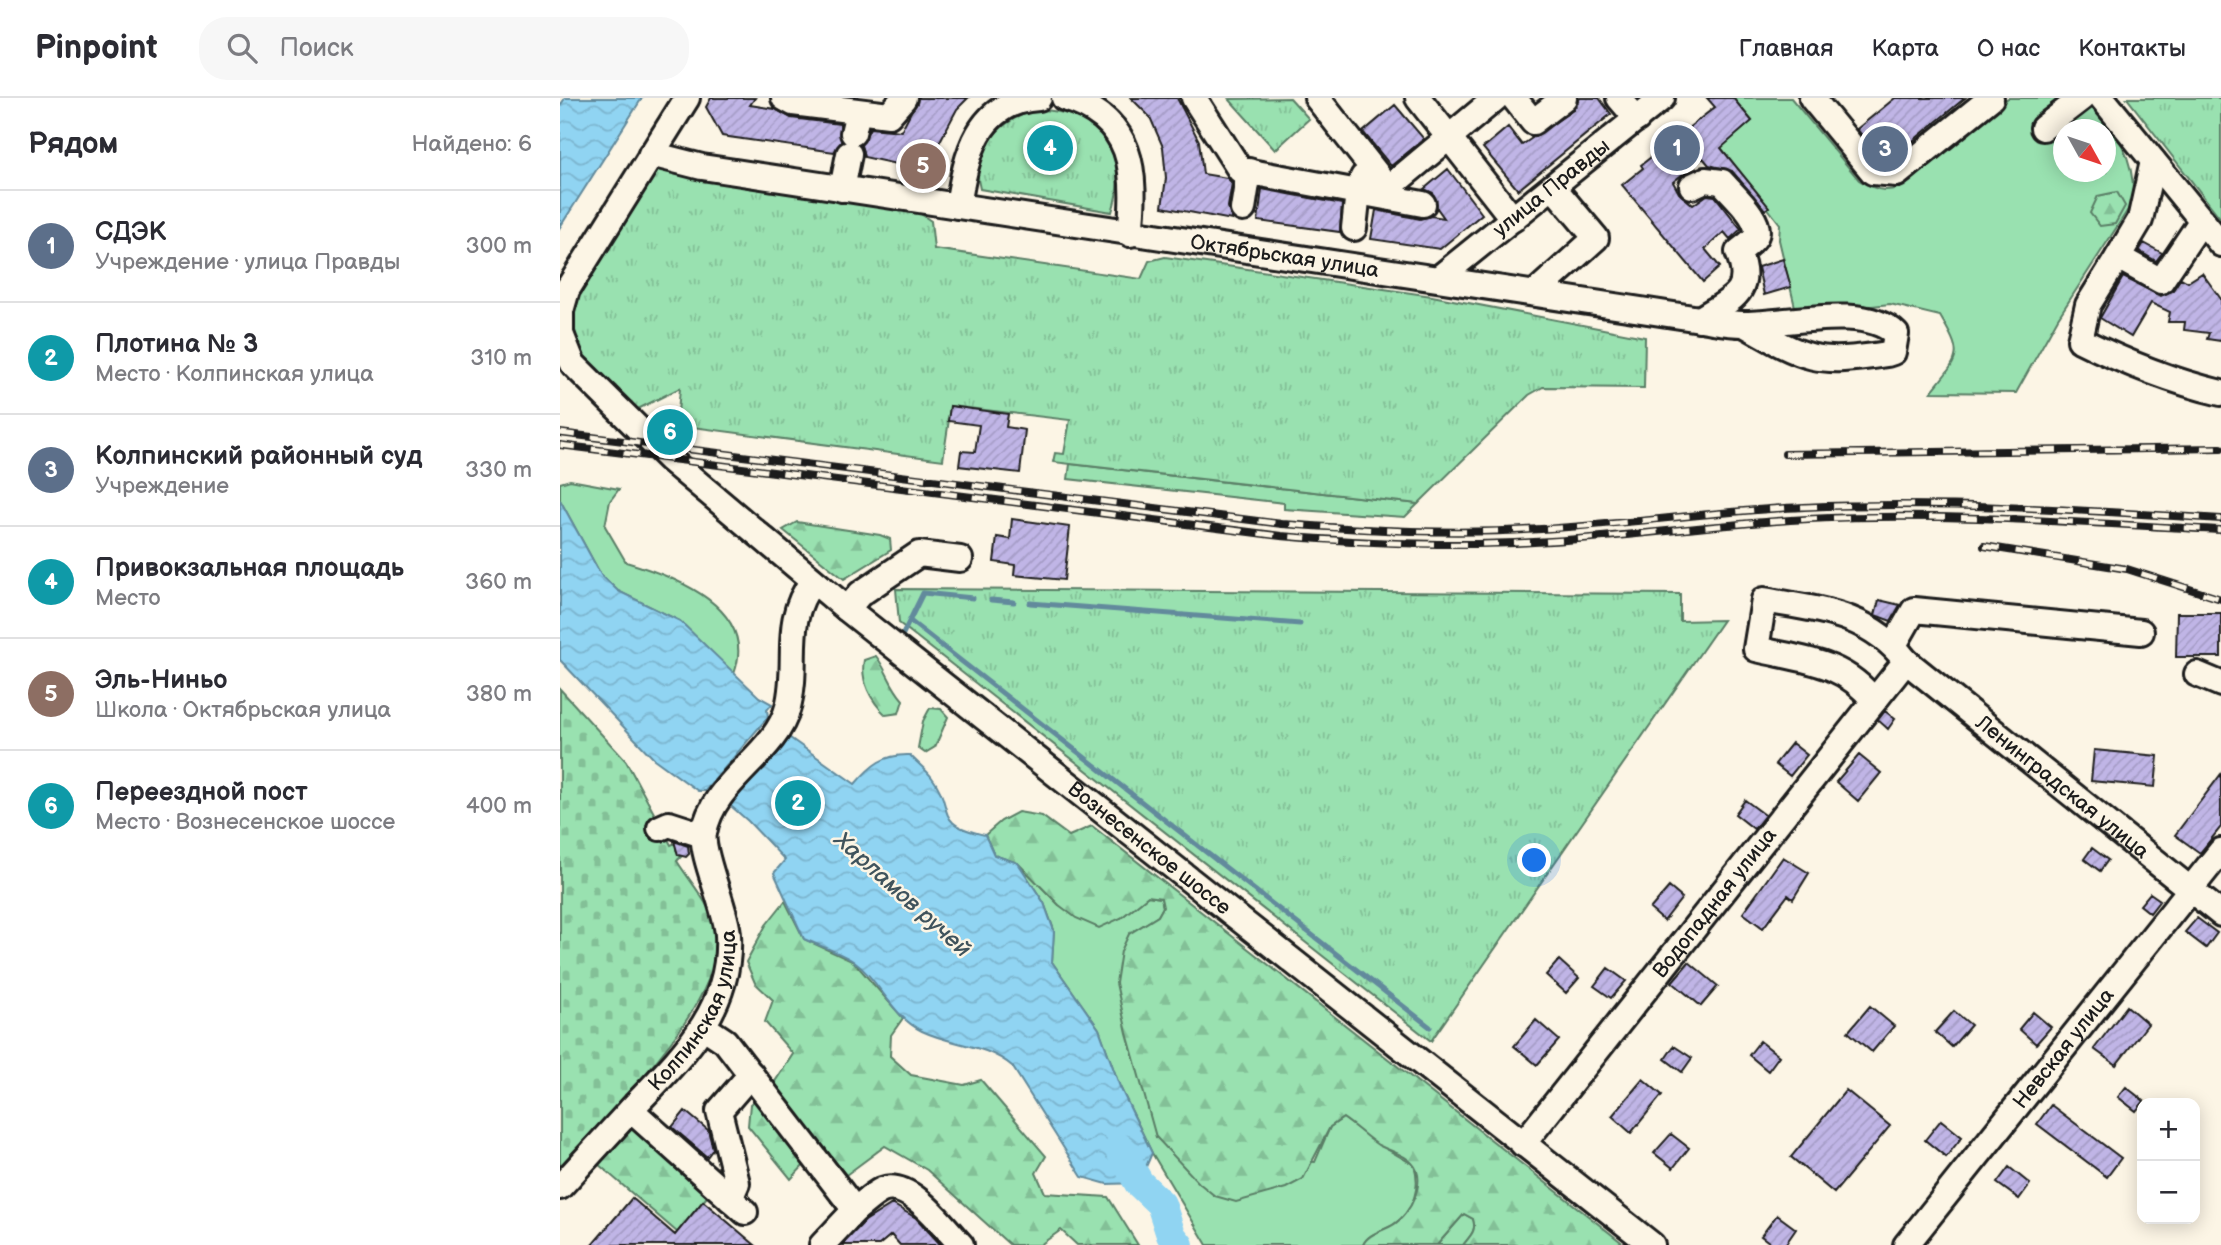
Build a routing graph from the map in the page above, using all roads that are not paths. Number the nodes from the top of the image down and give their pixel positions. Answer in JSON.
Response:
{"nodes":[{"id":1,"x":687,"y":98,"type":"edge"},
{"id":2,"x":784,"y":98,"type":"edge"},
{"id":3,"x":904,"y":98,"type":"edge"},
{"id":4,"x":1039,"y":98,"type":"edge"},
{"id":5,"x":1064,"y":98,"type":"edge"},
{"id":6,"x":1194,"y":98,"type":"edge"},
{"id":7,"x":1317,"y":98,"type":"edge"},
{"id":8,"x":1418,"y":98,"type":"edge"},
{"id":9,"x":1496,"y":98,"type":"edge"},
{"id":10,"x":1514,"y":98,"type":"edge"},
{"id":11,"x":1564,"y":98,"type":"edge"},
{"id":12,"x":1619,"y":98,"type":"edge"},
{"id":13,"x":1662,"y":98,"type":"edge"},
{"id":14,"x":1812,"y":98,"type":"edge"},
{"id":15,"x":1991,"y":98,"type":"edge"},
{"id":16,"x":2082,"y":98,"type":"edge"},
{"id":17,"x":2102,"y":98,"type":"edge"},
{"id":18,"x":1637,"y":119,"type":"junction"},
{"id":19,"x":2043,"y":128,"type":"dead end"},
{"id":20,"x":853,"y":133,"type":"junction"},
{"id":21,"x":1448,"y":136,"type":"junction"},
{"id":22,"x":651,"y":154,"type":"junction"},
{"id":23,"x":2153,"y":160,"type":"junction"},
{"id":24,"x":1249,"y":171,"type":"junction"},
{"id":25,"x":1692,"y":186,"type":"dead end"},
{"id":26,"x":1553,"y":187,"type":"junction"},
{"id":27,"x":842,"y":189,"type":"junction"},
{"id":28,"x":1375,"y":191,"type":"junction"},
{"id":29,"x":1423,"y":204,"type":"dead end"},
{"id":30,"x":958,"y":206,"type":"junction"},
{"id":31,"x":1243,"y":209,"type":"dead end"},
{"id":32,"x":1513,"y":219,"type":"junction"},
{"id":33,"x":2202,"y":220,"type":"junction"},
{"id":34,"x":1354,"y":228,"type":"dead end"},
{"id":35,"x":1130,"y":234,"type":"junction"},
{"id":36,"x":2221,"y":244,"type":"edge"},
{"id":37,"x":2118,"y":257,"type":"junction"},
{"id":38,"x":1439,"y":278,"type":"junction"},
{"id":39,"x":1535,"y":293,"type":"junction"},
{"id":40,"x":1700,"y":319,"type":"junction"},
{"id":41,"x":1744,"y":324,"type":"junction"},
{"id":42,"x":2221,"y":393,"type":"edge"},
{"id":43,"x":960,"y":559,"type":"dead end"},
{"id":44,"x":813,"y":581,"type":"junction"},
{"id":45,"x":848,"y":609,"type":"junction"},
{"id":46,"x":2141,"y":632,"type":"dead end"},
{"id":47,"x":1900,"y":653,"type":"junction"},
{"id":48,"x":2197,"y":674,"type":"dead end"},
{"id":49,"x":2221,"y":684,"type":"edge"},
{"id":50,"x":1874,"y":701,"type":"junction"},
{"id":51,"x":660,"y":828,"type":"dead end"},
{"id":52,"x":703,"y":835,"type":"junction"},
{"id":53,"x":2221,"y":851,"type":"edge"},
{"id":54,"x":2189,"y":889,"type":"junction"},
{"id":55,"x":2221,"y":914,"type":"edge"},
{"id":56,"x":704,"y":1027,"type":"junction"},
{"id":57,"x":751,"y":1074,"type":"junction"},
{"id":58,"x":631,"y":1110,"type":"junction"},
{"id":59,"x":1523,"y":1144,"type":"junction"},
{"id":60,"x":560,"y":1187,"type":"edge"},
{"id":61,"x":855,"y":1210,"type":"junction"},
{"id":62,"x":822,"y":1245,"type":"edge"},
{"id":63,"x":961,"y":1245,"type":"edge"},
{"id":64,"x":1652,"y":1245,"type":"edge"},
{"id":65,"x":1906,"y":1245,"type":"edge"}],
"edges":[{"from":1,"to":22,"type":"street","name":"Вознесенское шоссе"},
{"from":2,"to":20,"type":"street"},
{"from":3,"to":20,"type":"street"},
{"from":4,"to":30,"type":"street"},
{"from":5,"to":35,"type":"street"},
{"from":6,"to":24,"type":"street"},
{"from":7,"to":28,"type":"street"},
{"from":8,"to":21,"type":"street"},
{"from":9,"to":21,"type":"street"},
{"from":10,"to":11,"type":"street"},
{"from":12,"to":18,"type":"street"},
{"from":13,"to":18,"type":"street","name":"улица Правды"},
{"from":14,"to":15,"type":"street"},
{"from":16,"to":19,"type":"street"},
{"from":17,"to":23,"type":"street"},
{"from":18,"to":26,"type":"street","name":"улица Правды"},
{"from":20,"to":27,"type":"street"},
{"from":21,"to":28,"type":"street"},
{"from":21,"to":32,"type":"street"},
{"from":22,"to":27,"type":"street"},
{"from":22,"to":44,"type":"street","name":"Вознесенское шоссе"},
{"from":23,"to":33,"type":"street"},
{"from":23,"to":37,"type":"street"},
{"from":24,"to":28,"type":"street"},
{"from":24,"to":31,"type":"street"},
{"from":25,"to":40,"type":"street"},
{"from":26,"to":32,"type":"street","name":"улица Правды"},
{"from":26,"to":39,"type":"street"},
{"from":27,"to":30,"type":"street"},
{"from":28,"to":29,"type":"street"},
{"from":28,"to":34,"type":"street"},
{"from":30,"to":35,"type":"street","name":"Октябрьская улица"},
{"from":32,"to":38,"type":"street","name":"улица Правды"},
{"from":33,"to":36,"type":"street"},
{"from":33,"to":37,"type":"street"},
{"from":35,"to":38,"type":"street","name":"Октябрьская улица"},
{"from":37,"to":42,"type":"street"},
{"from":38,"to":39,"type":"street","name":"Октябрьская улица"},
{"from":39,"to":40,"type":"street","name":"Октябрьская улица"},
{"from":40,"to":41,"type":"street","name":"Октябрьская улица"},
{"from":41,"to":41,"type":"street"},
{"from":43,"to":45,"type":"street"},
{"from":44,"to":45,"type":"street","name":"Вознесенское шоссе"},
{"from":44,"to":52,"type":"street"},
{"from":45,"to":59,"type":"street","name":"Вознесенское шоссе"},
{"from":46,"to":47,"type":"street","name":"Водопадная улица"},
{"from":47,"to":50,"type":"street","name":"Водопадная улица"},
{"from":47,"to":50,"type":"street","name":"Ленинградская улица"},
{"from":47,"to":54,"type":"street","name":"Ленинградская улица"},
{"from":48,"to":49,"type":"street"},
{"from":50,"to":59,"type":"street","name":"Водопадная улица"},
{"from":51,"to":52,"type":"street"},
{"from":52,"to":56,"type":"street","name":"Колпинская улица"},
{"from":53,"to":54,"type":"street","name":"Невская улица"},
{"from":54,"to":55,"type":"street","name":"Ленинградская улица"},
{"from":54,"to":65,"type":"street","name":"Невская улица"},
{"from":56,"to":57,"type":"street"},
{"from":56,"to":58,"type":"street","name":"Колпинская улица"},
{"from":57,"to":58,"type":"street"},
{"from":57,"to":61,"type":"street"},
{"from":58,"to":60,"type":"street","name":"Колпинская улица"},
{"from":59,"to":64,"type":"street","name":"Вознесенское шоссе"},
{"from":61,"to":62,"type":"street"},
{"from":61,"to":63,"type":"street"}]}
